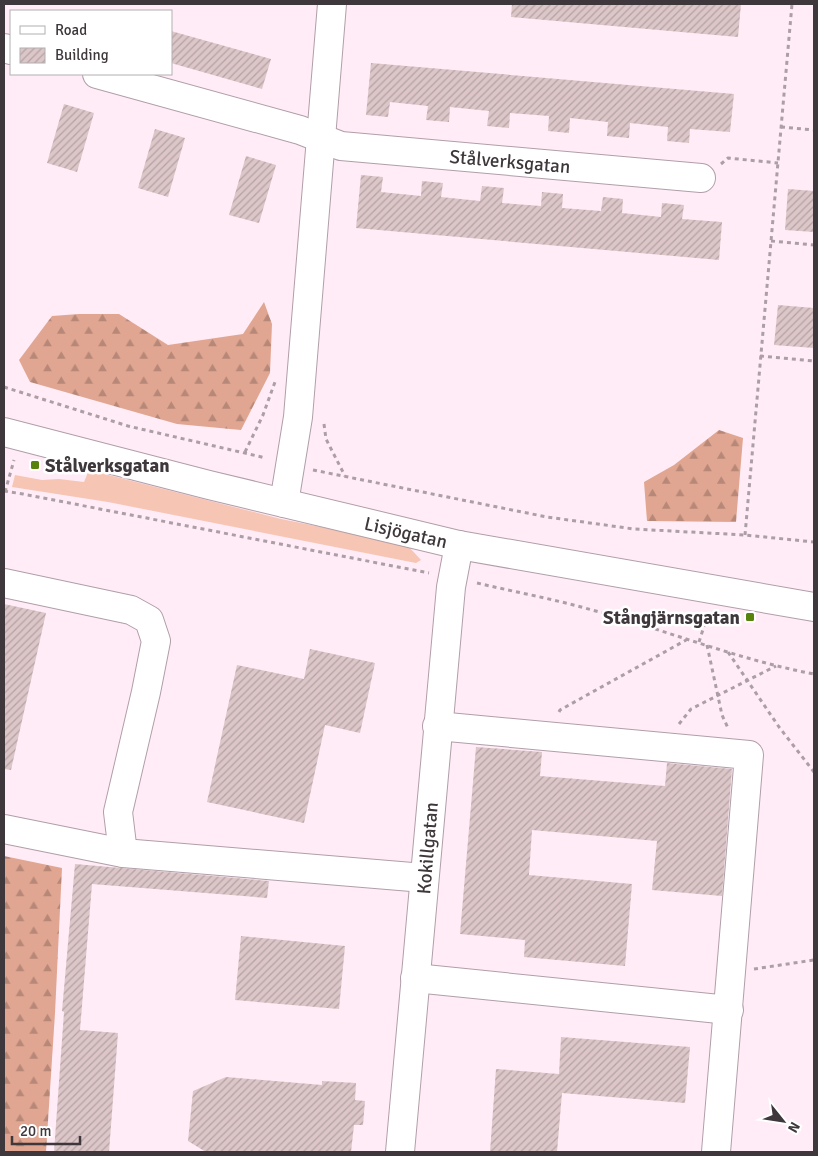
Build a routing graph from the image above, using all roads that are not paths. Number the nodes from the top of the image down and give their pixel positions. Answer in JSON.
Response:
{"nodes":[{"id":1,"x":332,"y":4,"type":"edge"},
{"id":2,"x":101,"y":75,"type":"edge"},
{"id":3,"x":320,"y":137,"type":"junction"},
{"id":4,"x":700,"y":178,"type":"road end"},
{"id":5,"x":4,"y":432,"type":"edge"},
{"id":6,"x":284,"y":503,"type":"junction"},
{"id":7,"x":459,"y":544,"type":"junction"},
{"id":8,"x":4,"y":583,"type":"edge"},
{"id":9,"x":814,"y":607,"type":"edge"},
{"id":10,"x":437,"y":726,"type":"junction"},
{"id":11,"x":4,"y":829,"type":"edge"},
{"id":12,"x":123,"y":853,"type":"junction"},
{"id":13,"x":424,"y":878,"type":"junction"},
{"id":14,"x":415,"y":978,"type":"junction"},
{"id":15,"x":729,"y":1010,"type":"junction"},
{"id":16,"x":400,"y":1152,"type":"edge"},
{"id":17,"x":716,"y":1152,"type":"edge"}],
"edges":[{"from":1,"to":3,"type":"street"},
{"from":2,"to":3,"type":"street","name":"Stålverksgatan"},
{"from":3,"to":4,"type":"street","name":"Stålverksgatan"},
{"from":3,"to":6,"type":"street"},
{"from":5,"to":6,"type":"street","name":"Lisjögatan"},
{"from":6,"to":7,"type":"street","name":"Lisjögatan"},
{"from":7,"to":9,"type":"street","name":"Lisjögatan"},
{"from":7,"to":10,"type":"street","name":"Kokillgatan"},
{"from":8,"to":12,"type":"street"},
{"from":10,"to":13,"type":"street","name":"Kokillgatan"},
{"from":10,"to":15,"type":"street"},
{"from":11,"to":12,"type":"street"},
{"from":12,"to":13,"type":"street"},
{"from":13,"to":14,"type":"street","name":"Kokillgatan"},
{"from":14,"to":15,"type":"street"},
{"from":14,"to":16,"type":"street","name":"Kokillgatan"},
{"from":15,"to":17,"type":"street"}]}
